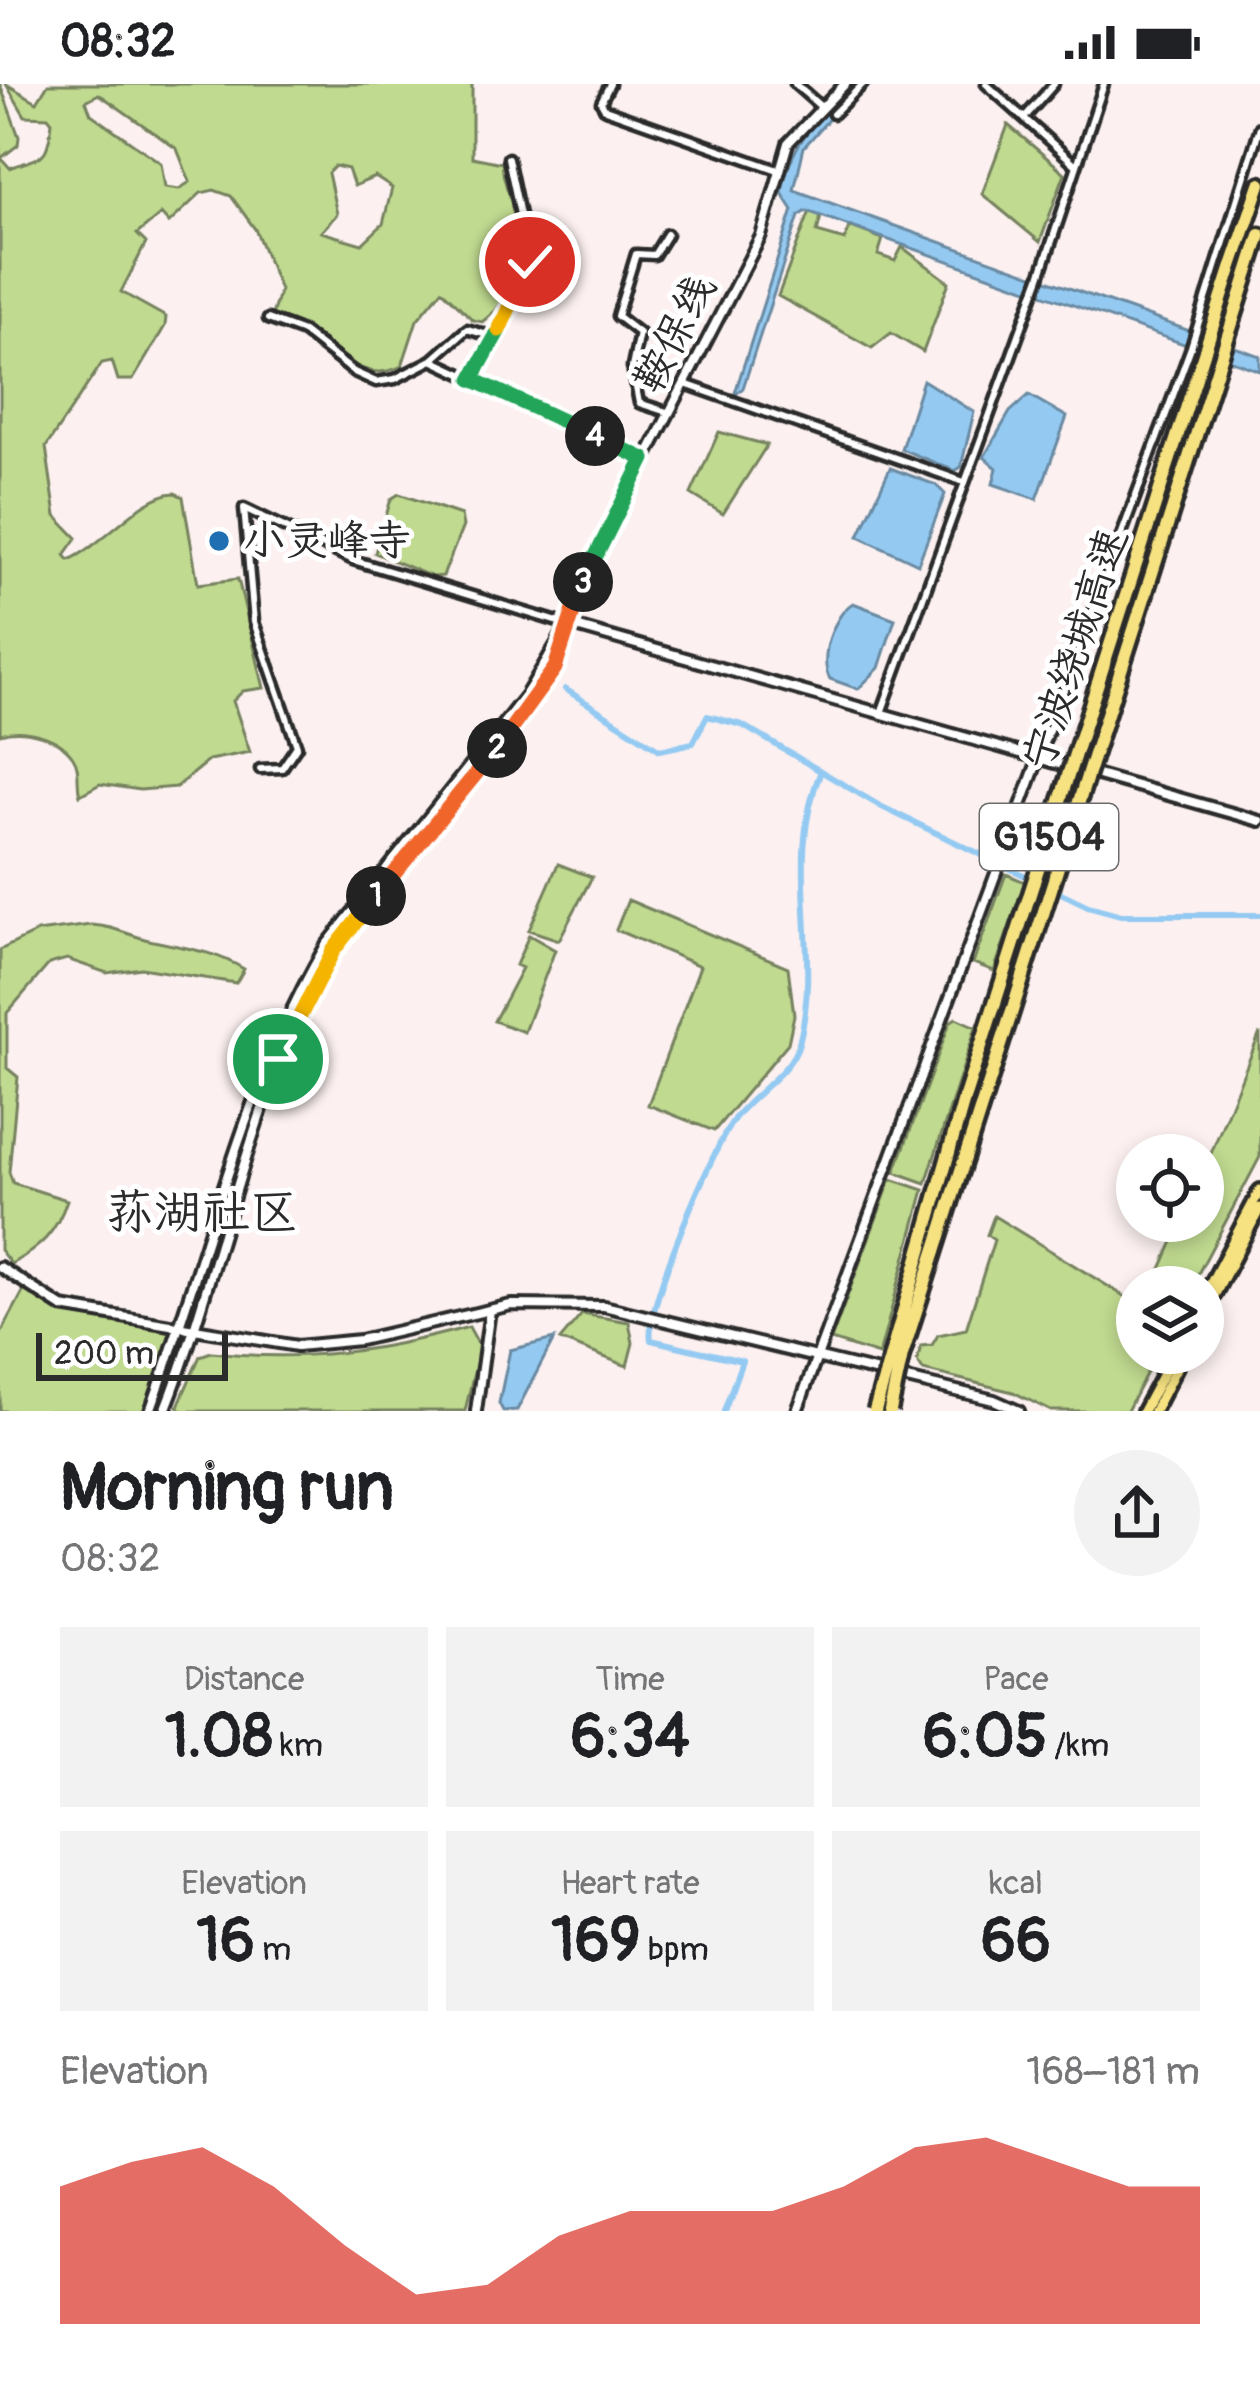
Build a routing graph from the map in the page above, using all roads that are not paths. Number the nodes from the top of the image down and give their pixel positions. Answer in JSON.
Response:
{"nodes":[{"id":1,"x":610,"y":84,"type":"edge"},
{"id":2,"x":795,"y":84,"type":"edge"},
{"id":3,"x":845,"y":84,"type":"edge"},
{"id":4,"x":863,"y":84,"type":"edge"},
{"id":5,"x":986,"y":84,"type":"edge"},
{"id":6,"x":1054,"y":84,"type":"edge"},
{"id":7,"x":1104,"y":84,"type":"edge"},
{"id":8,"x":828,"y":109,"type":"junction"},
{"id":9,"x":1024,"y":118,"type":"junction"},
{"id":10,"x":1260,"y":127,"type":"edge"},
{"id":11,"x":508,"y":158,"type":"dead end"},
{"id":12,"x":1075,"y":164,"type":"junction"},
{"id":13,"x":778,"y":170,"type":"junction"},
{"id":14,"x":1260,"y":184,"type":"edge"},
{"id":15,"x":667,"y":234,"type":"dead end"},
{"id":16,"x":1260,"y":238,"type":"edge"},
{"id":17,"x":268,"y":319,"type":"dead end"},
{"id":18,"x":494,"y":338,"type":"junction"},
{"id":19,"x":432,"y":360,"type":"junction"},
{"id":20,"x":472,"y":379,"type":"junction"},
{"id":21,"x":681,"y":383,"type":"junction"},
{"id":22,"x":667,"y":412,"type":"junction"},
{"id":23,"x":644,"y":459,"type":"junction"},
{"id":24,"x":964,"y":482,"type":"junction"},
{"id":25,"x":568,"y":625,"type":"junction"},
{"id":26,"x":881,"y":713,"type":"junction"},
{"id":27,"x":1039,"y":758,"type":"junction"},
{"id":28,"x":260,"y":769,"type":"dead end"},
{"id":29,"x":1260,"y":821,"type":"edge"},
{"id":30,"x":1260,"y":1190,"type":"edge"},
{"id":31,"x":1260,"y":1208,"type":"edge"},
{"id":32,"x":1220,"y":1266,"type":"edge"},
{"id":33,"x":0,"y":1267,"type":"edge"},
{"id":34,"x":1224,"y":1277,"type":"edge"},
{"id":35,"x":490,"y":1310,"type":"junction"},
{"id":36,"x":181,"y":1327,"type":"junction"},
{"id":37,"x":196,"y":1329,"type":"junction"},
{"id":38,"x":817,"y":1357,"type":"junction"},
{"id":39,"x":1163,"y":1374,"type":"edge"},
{"id":40,"x":1173,"y":1374,"type":"edge"},
{"id":41,"x":166,"y":1407,"type":"edge"},
{"id":42,"x":150,"y":1411,"type":"edge"},
{"id":43,"x":476,"y":1411,"type":"edge"},
{"id":44,"x":797,"y":1411,"type":"edge"},
{"id":45,"x":875,"y":1411,"type":"edge"},
{"id":46,"x":890,"y":1411,"type":"edge"},
{"id":47,"x":1019,"y":1411,"type":"edge"},
{"id":48,"x":1143,"y":1411,"type":"edge"},
{"id":49,"x":1154,"y":1411,"type":"edge"}],
"edges":[{"from":1,"to":13,"type":"street"},
{"from":2,"to":8,"type":"street"},
{"from":3,"to":8,"type":"main road","name":"鞍保线"},
{"from":4,"to":8,"type":"street"},
{"from":5,"to":9,"type":"street"},
{"from":6,"to":9,"type":"street"},
{"from":7,"to":12,"type":"street"},
{"from":8,"to":13,"type":"main road","name":"鞍保线"},
{"from":9,"to":12,"type":"street"},
{"from":10,"to":27,"type":"street"},
{"from":11,"to":18,"type":"street"},
{"from":12,"to":24,"type":"street"},
{"from":13,"to":21,"type":"main road","name":"鞍保线"},
{"from":14,"to":45,"type":"highway","name":"宁波绕城高速","number":"G1504","bridge":true},
{"from":15,"to":22,"type":"street"},
{"from":16,"to":46,"type":"highway","name":"宁波绕城高速","number":"G1504","bridge":true},
{"from":17,"to":19,"type":"street"},
{"from":18,"to":19,"type":"street"},
{"from":18,"to":20,"type":"street"},
{"from":19,"to":20,"type":"street"},
{"from":20,"to":23,"type":"street"},
{"from":21,"to":22,"type":"main road","name":"鞍保线"},
{"from":21,"to":24,"type":"street"},
{"from":22,"to":23,"type":"main road","name":"鞍保线"},
{"from":23,"to":25,"type":"main road","name":"鞍保线"},
{"from":24,"to":26,"type":"street"},
{"from":25,"to":26,"type":"main road"},
{"from":25,"to":28,"type":"street"},
{"from":25,"to":36,"type":"main road"},
{"from":25,"to":37,"type":"main road"},
{"from":26,"to":27,"type":"main road"},
{"from":27,"to":29,"type":"main road"},
{"from":27,"to":38,"type":"main road"},
{"from":30,"to":32,"type":"main road"},
{"from":31,"to":34,"type":"main road"},
{"from":33,"to":36,"type":"main road"},
{"from":35,"to":37,"type":"main road"},
{"from":35,"to":38,"type":"main road"},
{"from":35,"to":43,"type":"main road"},
{"from":36,"to":37,"type":"main road"},
{"from":36,"to":42,"type":"main road"},
{"from":37,"to":41,"type":"main road"},
{"from":38,"to":44,"type":"main road"},
{"from":38,"to":47,"type":"main road"},
{"from":39,"to":48,"type":"main road"},
{"from":40,"to":49,"type":"main road"}]}
